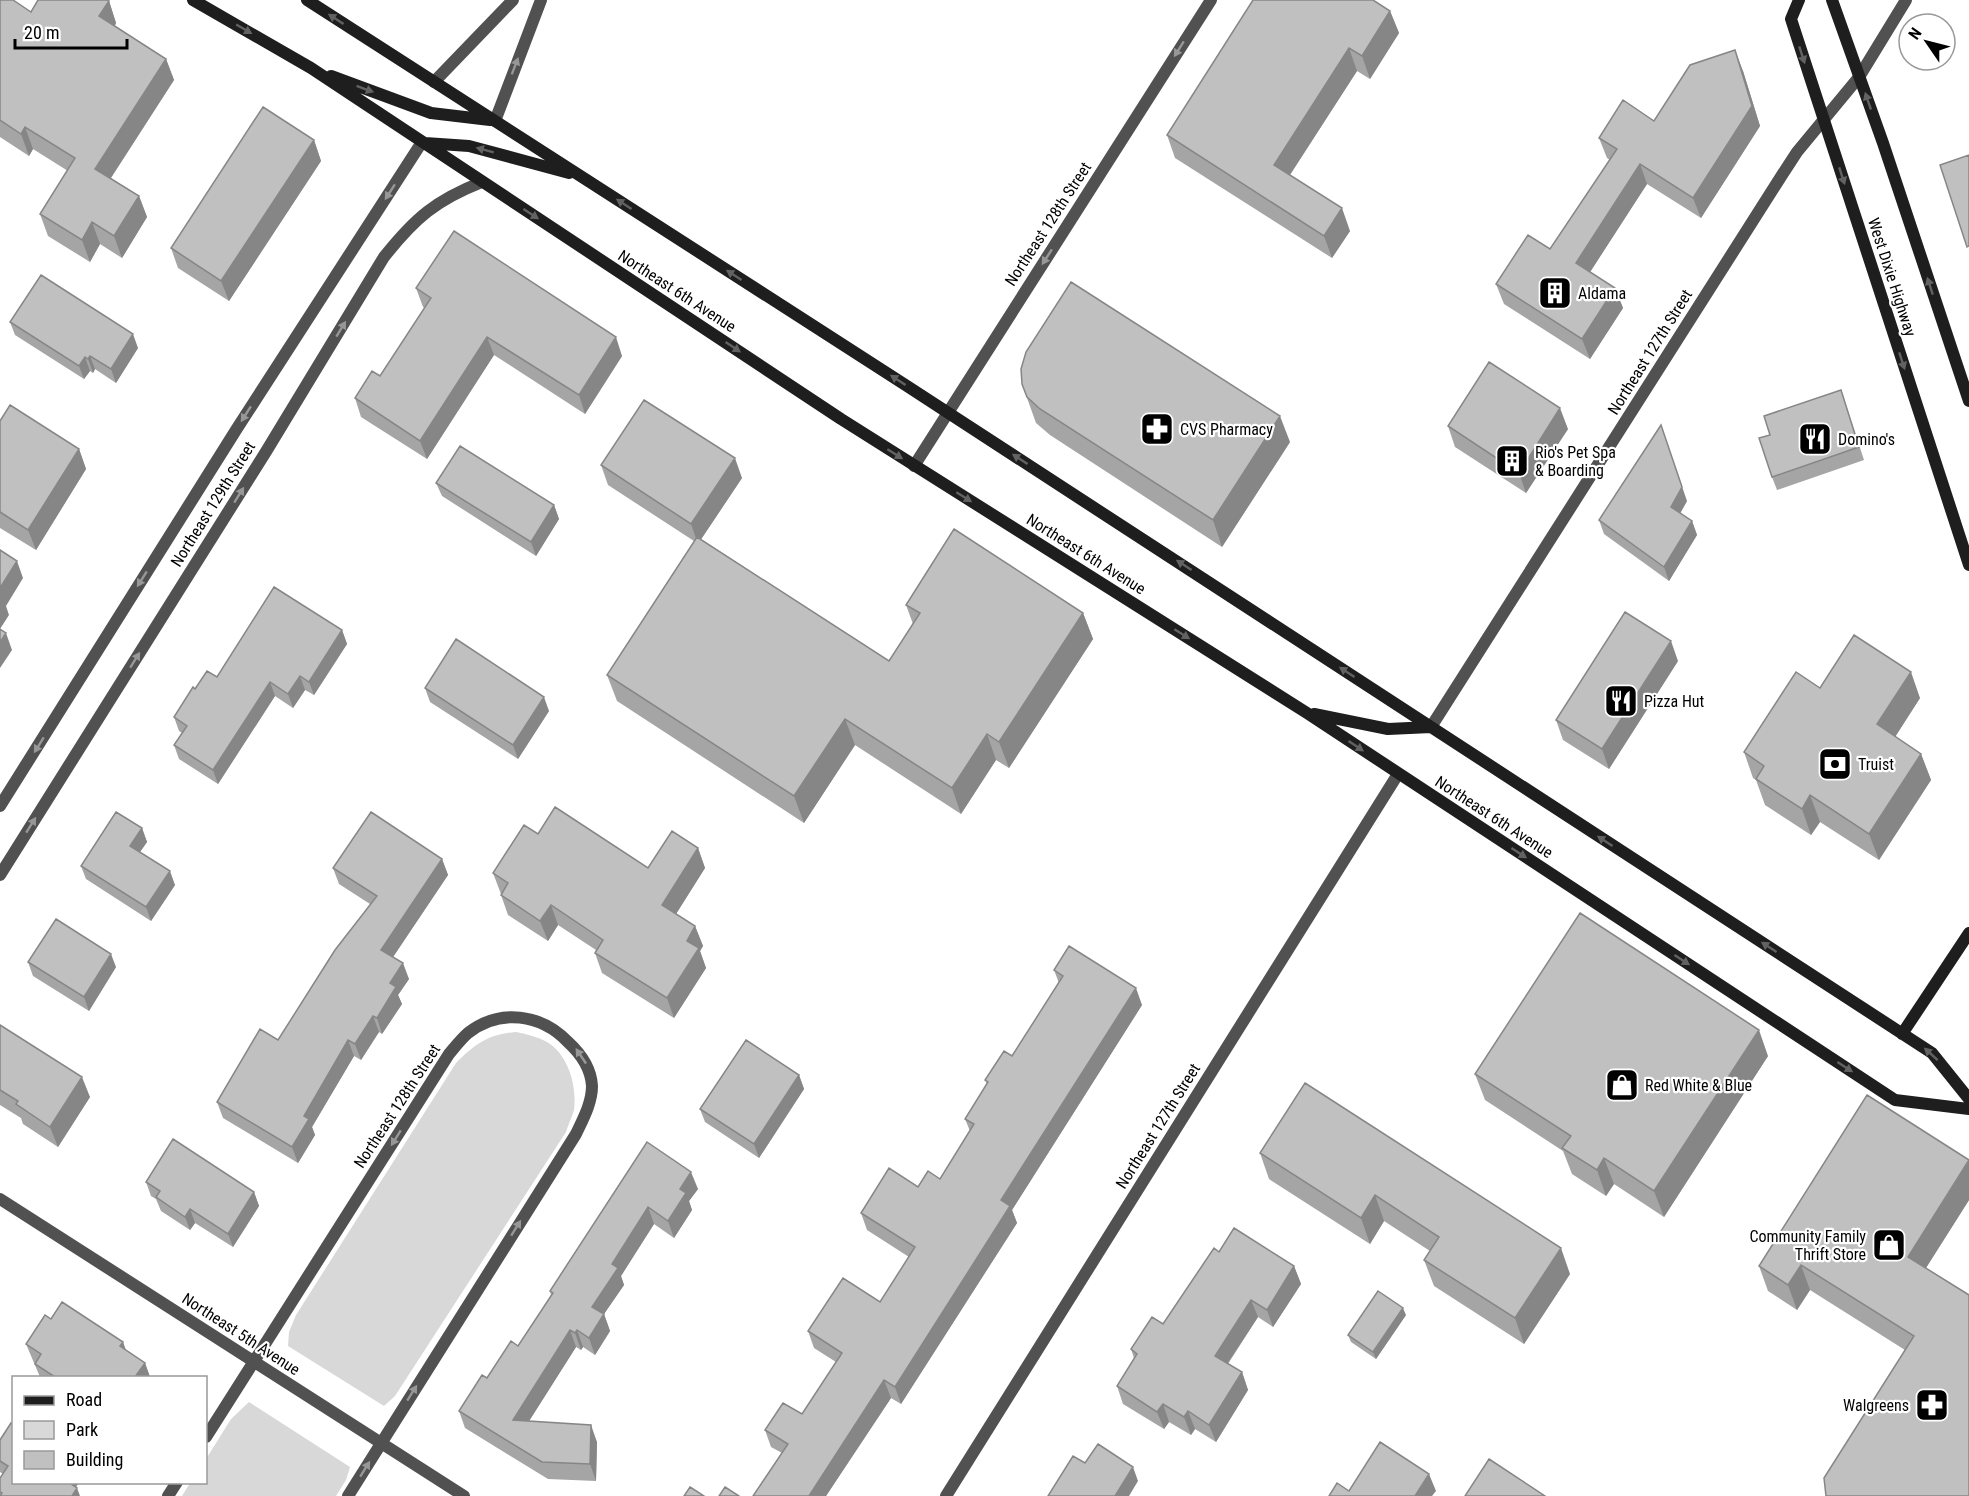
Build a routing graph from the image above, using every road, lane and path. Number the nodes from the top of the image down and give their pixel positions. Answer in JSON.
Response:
{"nodes":[{"id":1,"x":193,"y":0,"type":"edge"},
{"id":2,"x":307,"y":0,"type":"edge"},
{"id":3,"x":513,"y":0,"type":"edge"},
{"id":4,"x":541,"y":0,"type":"edge"},
{"id":5,"x":1211,"y":0,"type":"edge"},
{"id":6,"x":1799,"y":0,"type":"edge"},
{"id":7,"x":1832,"y":0,"type":"edge"},
{"id":8,"x":1906,"y":0,"type":"edge"},
{"id":9,"x":311,"y":68,"type":"junction"},
{"id":10,"x":1860,"y":77,"type":"junction"},
{"id":11,"x":434,"y":82,"type":"junction"},
{"id":12,"x":1823,"y":120,"type":"junction"},
{"id":13,"x":495,"y":121,"type":"junction"},
{"id":14,"x":422,"y":142,"type":"junction"},
{"id":15,"x":581,"y":177,"type":"junction"},
{"id":16,"x":482,"y":182,"type":"junction"},
{"id":17,"x":1969,"y":401,"type":"edge"},
{"id":18,"x":947,"y":412,"type":"junction"},
{"id":19,"x":914,"y":466,"type":"junction"},
{"id":20,"x":1969,"y":565,"type":"edge"},
{"id":21,"x":1307,"y":713,"type":"junction"},
{"id":22,"x":1431,"y":727,"type":"junction"},
{"id":23,"x":1398,"y":774,"type":"junction"},
{"id":24,"x":0,"y":806,"type":"edge"},
{"id":25,"x":0,"y":874,"type":"edge"},
{"id":26,"x":1969,"y":933,"type":"edge"},
{"id":27,"x":1902,"y":1034,"type":"junction"},
{"id":28,"x":1969,"y":1099,"type":"edge"},
{"id":29,"x":1969,"y":1109,"type":"edge"},
{"id":30,"x":0,"y":1199,"type":"edge"},
{"id":31,"x":253,"y":1362,"type":"junction"},
{"id":32,"x":207,"y":1435,"type":"edge"},
{"id":33,"x":381,"y":1443,"type":"junction"},
{"id":34,"x":348,"y":1496,"type":"edge"},
{"id":35,"x":464,"y":1496,"type":"edge"},
{"id":36,"x":946,"y":1496,"type":"edge"}],
"edges":[{"from":1,"to":9,"type":"main road","name":"Northeast 6th Avenue","one_way":true},
{"from":11,"to":2,"type":"main road","one_way":true},
{"from":3,"to":11,"type":"street"},
{"from":13,"to":4,"type":"street","one_way":true},
{"from":5,"to":18,"type":"street","name":"Northeast 128th Street","one_way":true},
{"from":6,"to":12,"type":"main road","name":"West Dixie Highway","one_way":true},
{"from":7,"to":10,"type":"main road","name":"West Dixie Highway"},
{"from":8,"to":10,"type":"street","name":"Northeast 127th Street"},
{"from":9,"to":13,"type":"main road","one_way":true},
{"from":9,"to":14,"type":"main road","name":"Northeast 6th Avenue"},
{"from":10,"to":12,"type":"street","name":"Northeast 127th Street"},
{"from":17,"to":10,"type":"main road","name":"West Dixie Highway","one_way":true},
{"from":11,"to":13,"type":"main road"},
{"from":12,"to":20,"type":"main road","name":"West Dixie Highway","one_way":true},
{"from":12,"to":22,"type":"street","name":"Northeast 127th Street"},
{"from":13,"to":15,"type":"main road"},
{"from":15,"to":14,"type":"main road","one_way":true},
{"from":14,"to":16,"type":"main road","name":"Northeast 6th Avenue"},
{"from":14,"to":24,"type":"street","name":"Northeast 129th Street","one_way":true},
{"from":18,"to":15,"type":"main road","one_way":true},
{"from":16,"to":19,"type":"main road","name":"Northeast 6th Avenue","one_way":true},
{"from":25,"to":16,"type":"street","name":"Northeast 129th Street","one_way":true},
{"from":18,"to":19,"type":"street","name":"Northeast 128th Street"},
{"from":22,"to":18,"type":"main road","one_way":true},
{"from":19,"to":21,"type":"main road","name":"Northeast 6th Avenue","one_way":true},
{"from":21,"to":22,"type":"main road"},
{"from":21,"to":23,"type":"main road","name":"Northeast 6th Avenue","one_way":true},
{"from":27,"to":22,"type":"main road","one_way":true},
{"from":23,"to":29,"type":"main road","name":"Northeast 6th Avenue","one_way":true},
{"from":23,"to":36,"type":"street","name":"Northeast 127th Street"},
{"from":26,"to":27,"type":"main road"},
{"from":28,"to":27,"type":"main road","one_way":true},
{"from":30,"to":31,"type":"street","name":"Northeast 5th Avenue"},
{"from":31,"to":32,"type":"street","name":"Northeast 128th Street"},
{"from":31,"to":33,"type":"street","name":"Northeast 5th Avenue"},
{"from":33,"to":31,"type":"street","name":"Northeast 128th Street","one_way":true},
{"from":34,"to":33,"type":"street","name":"Northeast 128th Street","one_way":true},
{"from":33,"to":35,"type":"street","name":"Northeast 5th Avenue"}]}
